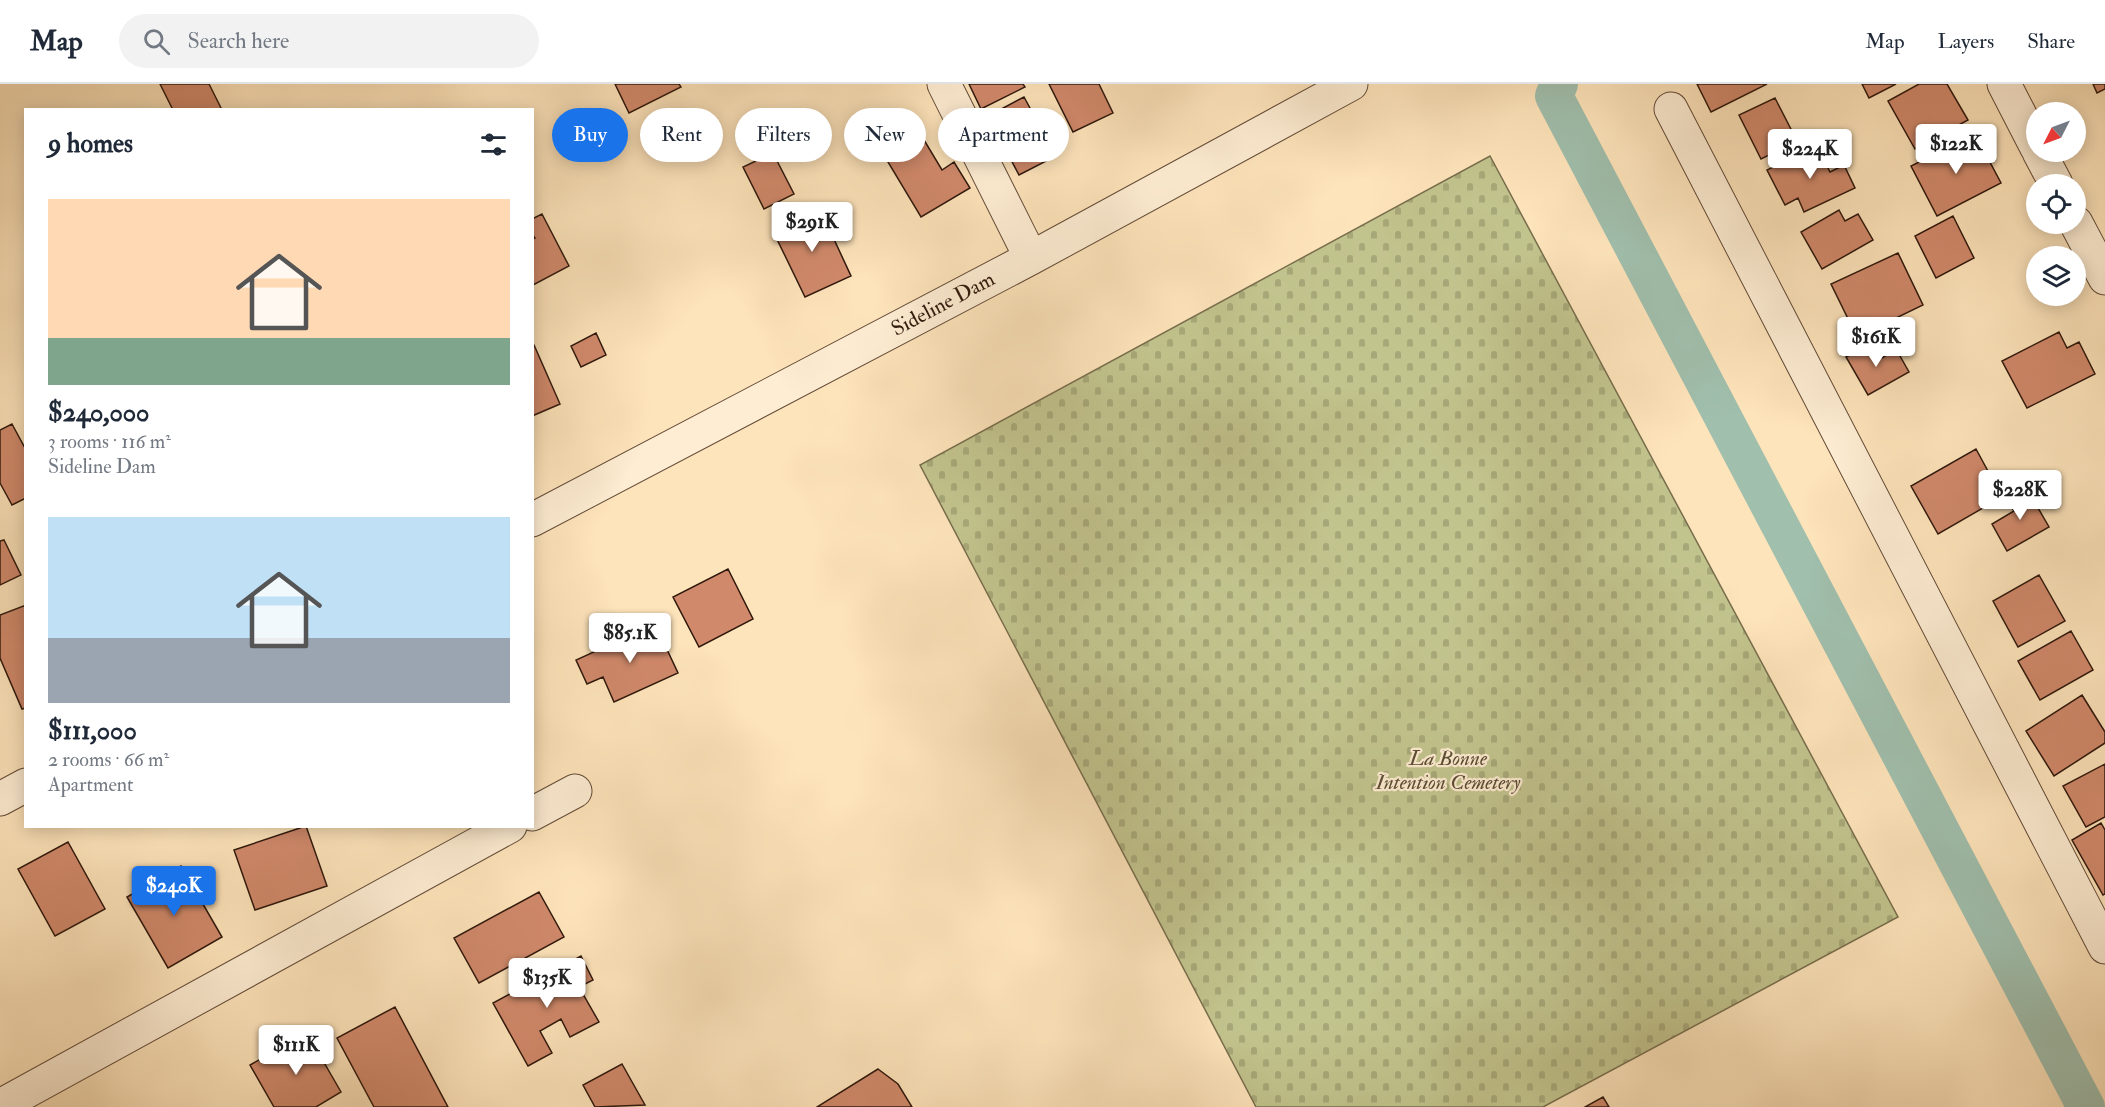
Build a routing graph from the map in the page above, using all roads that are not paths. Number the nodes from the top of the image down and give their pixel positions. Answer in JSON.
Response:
{"nodes":[{"id":1,"x":944,"y":84,"type":"edge"},
{"id":2,"x":1351,"y":84,"type":"edge"},
{"id":3,"x":2004,"y":84,"type":"edge"},
{"id":4,"x":1671,"y":109,"type":"dead end"},
{"id":5,"x":2026,"y":127,"type":"edge"},
{"id":6,"x":2082,"y":234,"type":"edge"},
{"id":7,"x":1031,"y":258,"type":"junction"},
{"id":8,"x":2105,"y":278,"type":"edge"},
{"id":9,"x":534,"y":519,"type":"edge"},
{"id":10,"x":24,"y":786,"type":"edge"},
{"id":11,"x":575,"y":791,"type":"dead end"},
{"id":12,"x":0,"y":799,"type":"edge"},
{"id":13,"x":534,"y":813,"type":"edge"},
{"id":14,"x":506,"y":828,"type":"edge"},
{"id":15,"x":2105,"y":947,"type":"edge"},
{"id":16,"x":0,"y":1106,"type":"edge"}],
"edges":[{"from":1,"to":7,"type":"street"},
{"from":2,"to":7,"type":"street","name":"Sideline Dam"},
{"from":3,"to":5,"type":"street"},
{"from":4,"to":15,"type":"street"},
{"from":6,"to":8,"type":"street"},
{"from":7,"to":9,"type":"street","name":"Sideline Dam"},
{"from":10,"to":12,"type":"street"},
{"from":11,"to":13,"type":"street"},
{"from":14,"to":16,"type":"street"}]}
